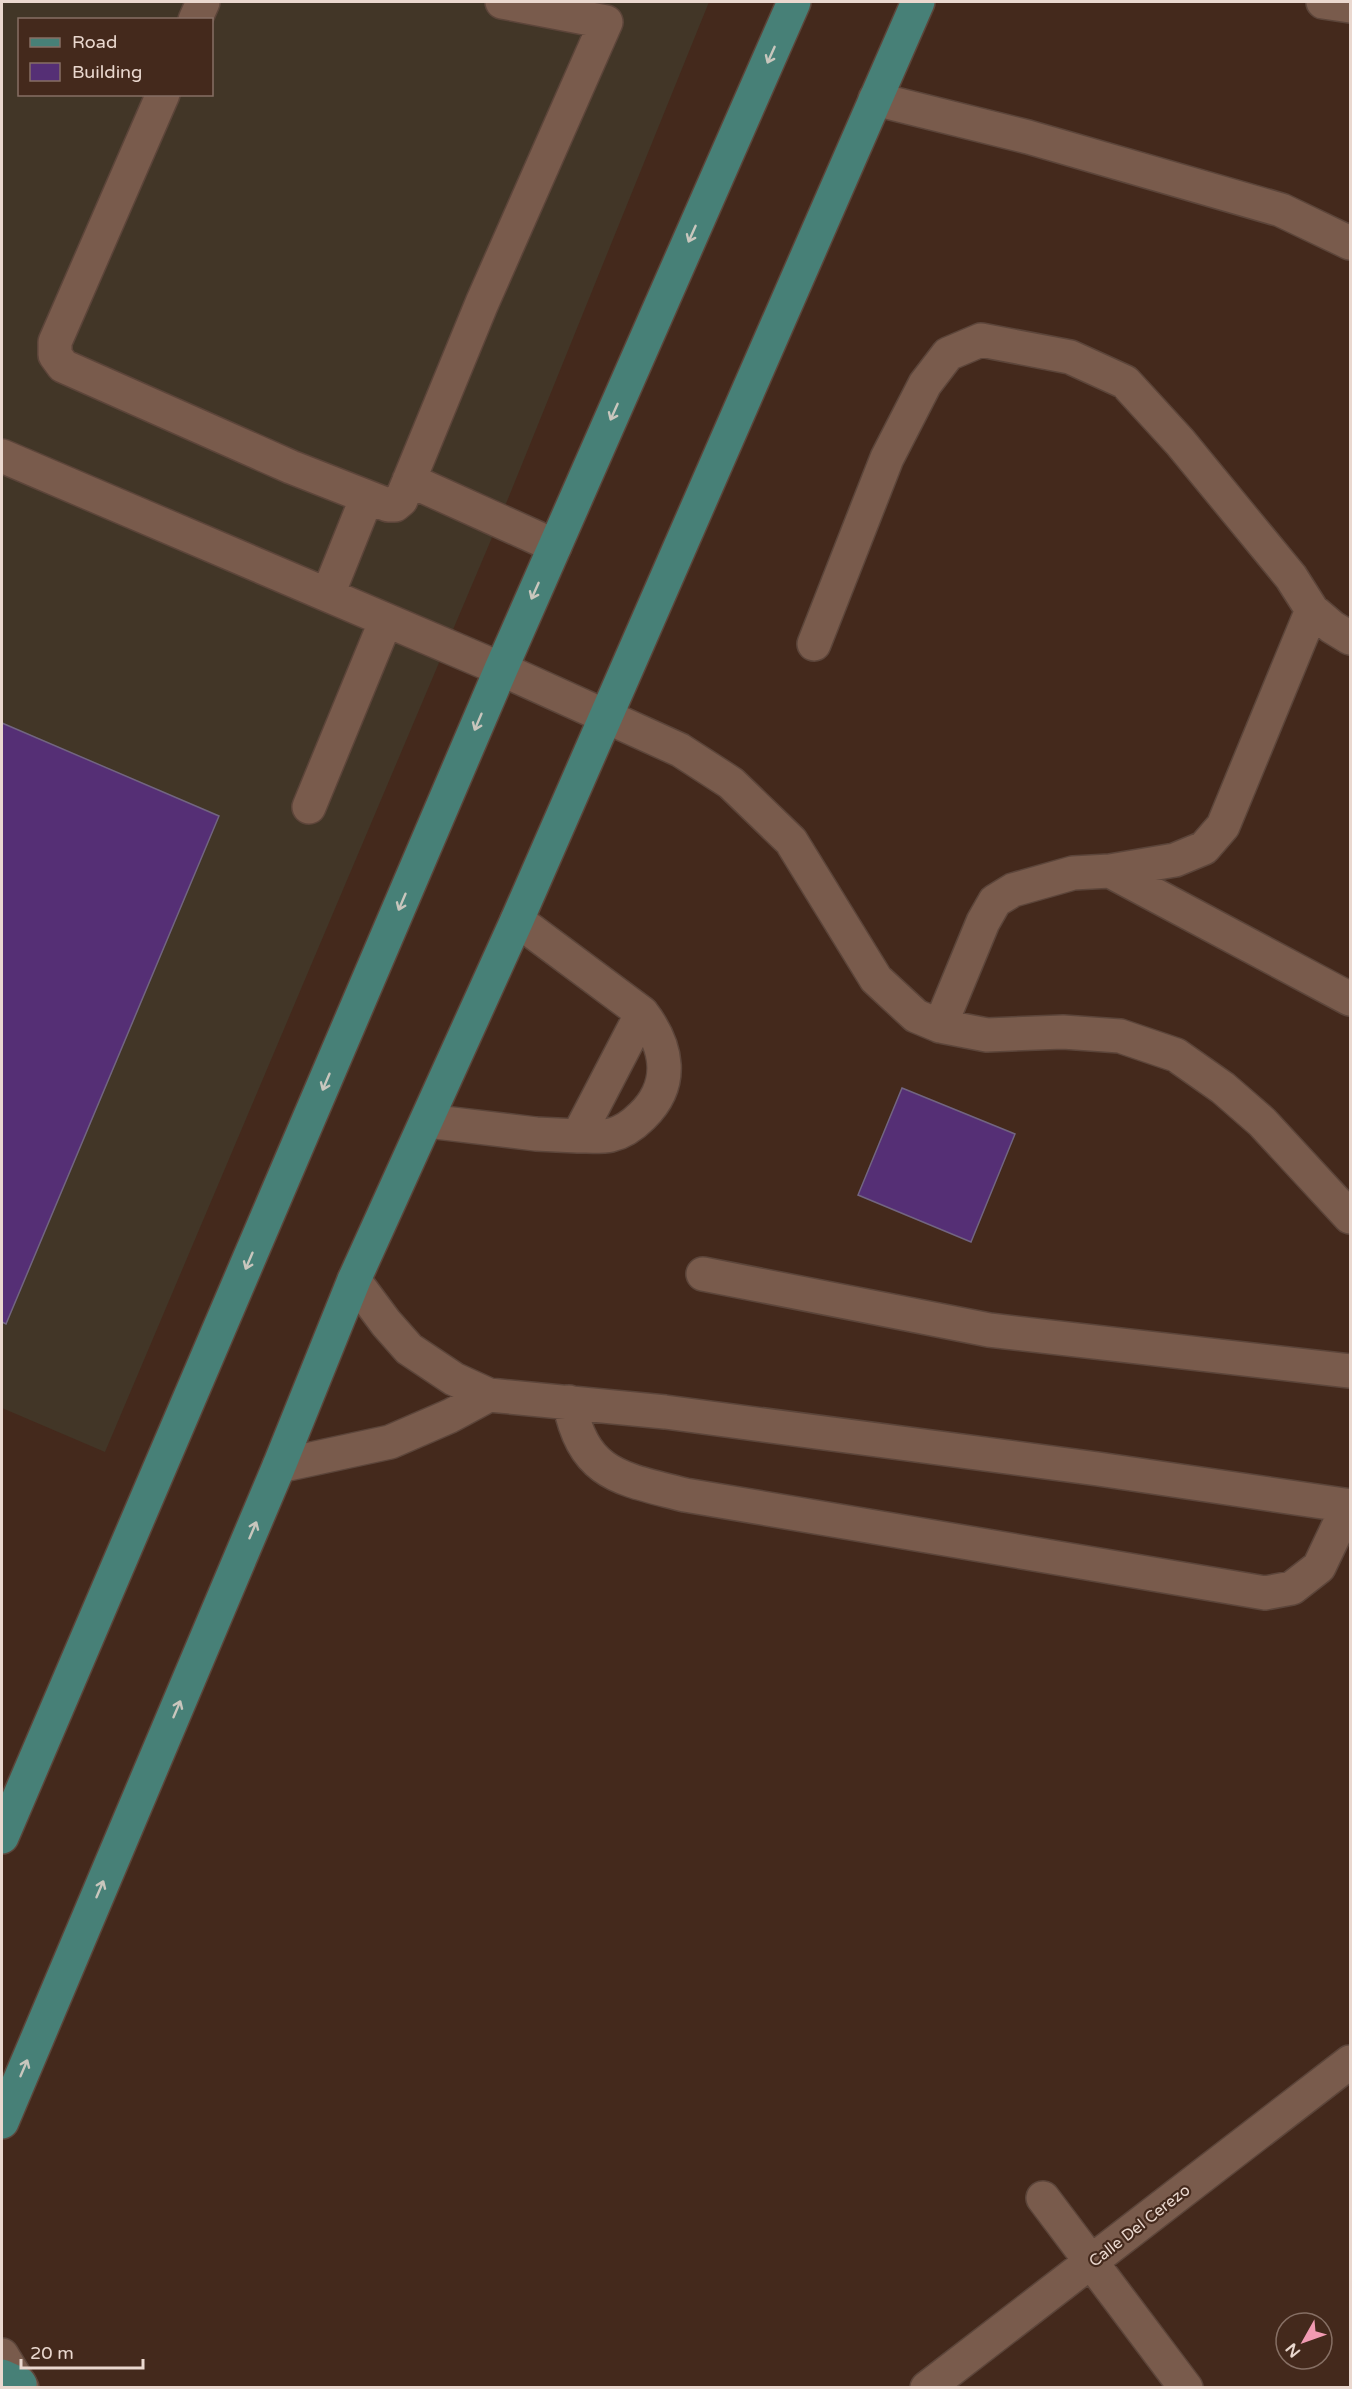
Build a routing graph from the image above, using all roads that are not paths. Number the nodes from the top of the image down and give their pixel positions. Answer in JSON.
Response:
{"nodes":[{"id":1,"x":203,"y":2,"type":"edge"},
{"id":2,"x":502,"y":2,"type":"edge"},
{"id":3,"x":794,"y":2,"type":"edge"},
{"id":4,"x":918,"y":2,"type":"edge"},
{"id":5,"x":1323,"y":2,"type":"edge"},
{"id":6,"x":1350,"y":6,"type":"edge"},
{"id":7,"x":196,"y":18,"type":"edge"},
{"id":8,"x":161,"y":96,"type":"edge"},
{"id":9,"x":875,"y":99,"type":"junction"},
{"id":10,"x":1350,"y":243,"type":"edge"},
{"id":11,"x":2,"y":456,"type":"edge"},
{"id":12,"x":409,"y":480,"type":"junction"},
{"id":13,"x":366,"y":497,"type":"junction"},
{"id":14,"x":555,"y":546,"type":"junction"},
{"id":15,"x":328,"y":594,"type":"junction"},
{"id":16,"x":1312,"y":610,"type":"junction"},
{"id":17,"x":386,"y":620,"type":"junction"},
{"id":18,"x":1350,"y":638,"type":"edge"},
{"id":19,"x":814,"y":644,"type":"dead end"},
{"id":20,"x":501,"y":669,"type":"junction"},
{"id":21,"x":605,"y":715,"type":"junction"},
{"id":22,"x":309,"y":807,"type":"dead end"},
{"id":23,"x":1110,"y":871,"type":"junction"},
{"id":24,"x":518,"y":920,"type":"junction"},
{"id":25,"x":1350,"y":999,"type":"edge"},
{"id":26,"x":642,"y":1013,"type":"junction"},
{"id":27,"x":940,"y":1026,"type":"junction"},
{"id":28,"x":428,"y":1121,"type":"junction"},
{"id":29,"x":578,"y":1136,"type":"junction"},
{"id":30,"x":1350,"y":1217,"type":"edge"},
{"id":31,"x":703,"y":1275,"type":"dead end"},
{"id":32,"x":354,"y":1280,"type":"junction"},
{"id":33,"x":1350,"y":1371,"type":"edge"},
{"id":34,"x":489,"y":1395,"type":"junction"},
{"id":35,"x":569,"y":1402,"type":"junction"},
{"id":36,"x":279,"y":1466,"type":"junction"},
{"id":37,"x":1349,"y":1506,"type":"edge"},
{"id":38,"x":2,"y":1837,"type":"edge"},
{"id":39,"x":1350,"y":2062,"type":"edge"},
{"id":40,"x":2,"y":2122,"type":"edge"},
{"id":41,"x":1043,"y":2198,"type":"dead end"},
{"id":42,"x":1092,"y":2261,"type":"junction"},
{"id":43,"x":2,"y":2355,"type":"edge"},
{"id":44,"x":15,"y":2383,"type":"edge"},
{"id":45,"x":927,"y":2388,"type":"edge"},
{"id":46,"x":1186,"y":2388,"type":"edge"}],
"edges":[{"from":1,"to":7,"type":"street"},
{"from":2,"to":12,"type":"street"},
{"from":3,"to":14,"type":"main road","one_way":true},
{"from":4,"to":9,"type":"main road"},
{"from":5,"to":6,"type":"street"},
{"from":8,"to":13,"type":"street"},
{"from":9,"to":10,"type":"street"},
{"from":9,"to":21,"type":"main road"},
{"from":11,"to":15,"type":"street"},
{"from":12,"to":13,"type":"street"},
{"from":12,"to":14,"type":"street"},
{"from":13,"to":15,"type":"street"},
{"from":14,"to":20,"type":"main road","one_way":true},
{"from":15,"to":17,"type":"street"},
{"from":16,"to":18,"type":"street"},
{"from":16,"to":19,"type":"street"},
{"from":16,"to":23,"type":"street"},
{"from":17,"to":20,"type":"street"},
{"from":17,"to":22,"type":"street"},
{"from":20,"to":21,"type":"street"},
{"from":20,"to":38,"type":"main road","one_way":true},
{"from":21,"to":24,"type":"main road"},
{"from":21,"to":27,"type":"street"},
{"from":23,"to":25,"type":"street"},
{"from":23,"to":27,"type":"street"},
{"from":24,"to":26,"type":"street"},
{"from":24,"to":28,"type":"main road"},
{"from":26,"to":29,"type":"street"},
{"from":26,"to":29,"type":"street"},
{"from":27,"to":30,"type":"street"},
{"from":28,"to":29,"type":"street"},
{"from":28,"to":32,"type":"main road"},
{"from":31,"to":33,"type":"street"},
{"from":32,"to":34,"type":"street"},
{"from":32,"to":36,"type":"main road"},
{"from":34,"to":35,"type":"street"},
{"from":34,"to":36,"type":"street"},
{"from":35,"to":37,"type":"street"},
{"from":35,"to":37,"type":"street"},
{"from":40,"to":36,"type":"main road","one_way":true},
{"from":39,"to":42,"type":"street","name":"Calle Del Cerezo"},
{"from":41,"to":42,"type":"street"},
{"from":42,"to":45,"type":"street","name":"Calle Del Cerezo"},
{"from":42,"to":46,"type":"street"},
{"from":43,"to":44,"type":"street"}]}
